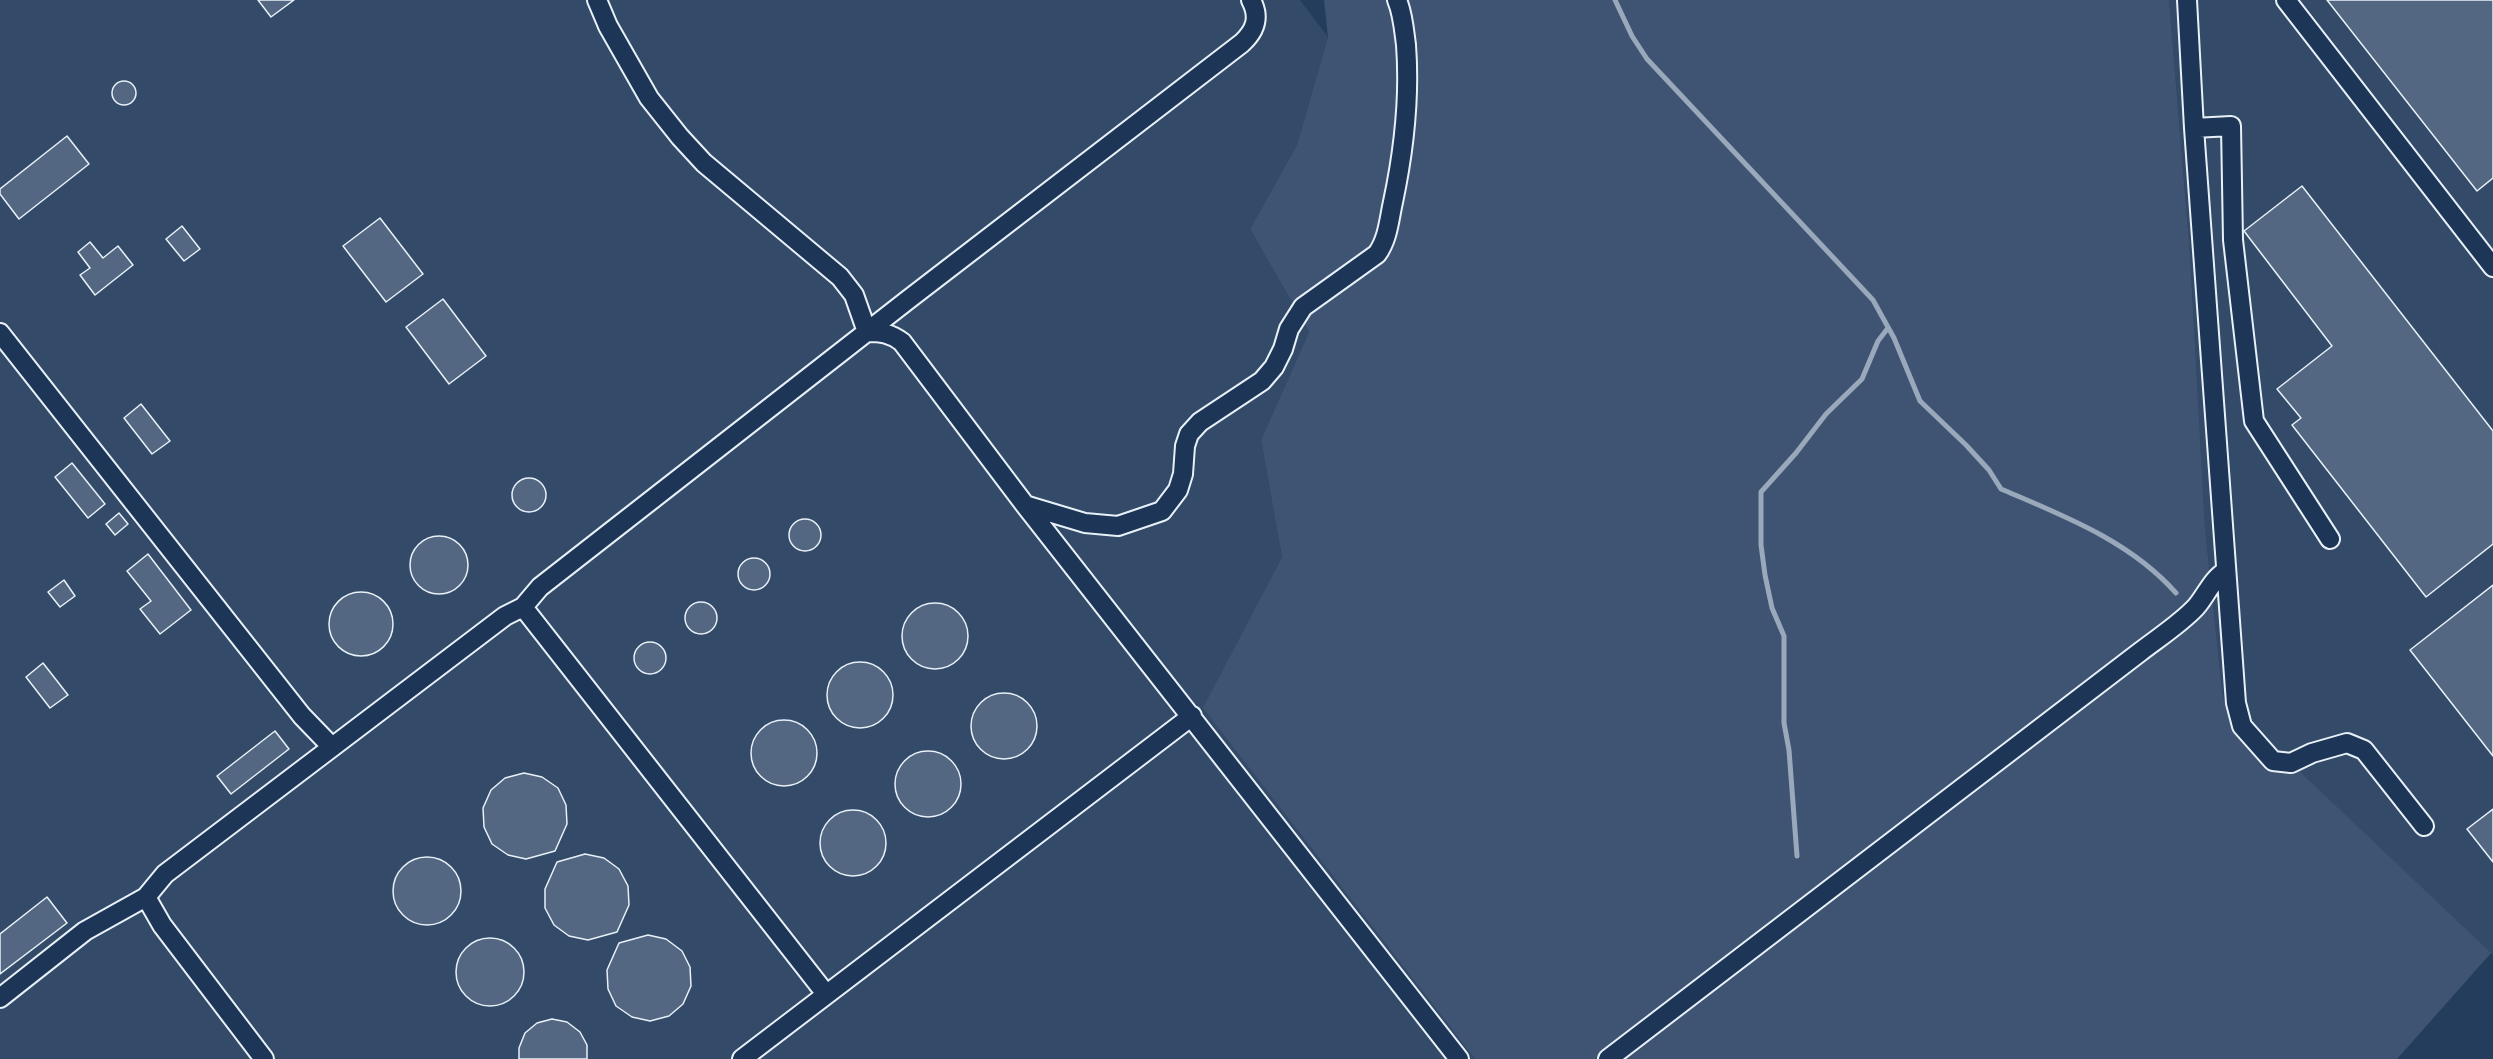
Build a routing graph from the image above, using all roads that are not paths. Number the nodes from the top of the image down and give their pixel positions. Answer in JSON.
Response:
{"nodes":[{"id":1,"x":597,"y":0,"type":"edge"},
{"id":2,"x":1251,"y":0,"type":"edge"},
{"id":3,"x":1397,"y":0,"type":"edge"},
{"id":4,"x":2187,"y":0,"type":"edge"},
{"id":5,"x":2286,"y":0,"type":"edge"},
{"id":6,"x":2194,"y":128,"type":"junction"},
{"id":7,"x":2493,"y":267,"type":"edge"},
{"id":8,"x":867,"y":332,"type":"junction"},
{"id":9,"x":0,"y":333,"type":"edge"},
{"id":10,"x":1025,"y":505,"type":"junction"},
{"id":11,"x":2330,"y":539,"type":"dead end"},
{"id":12,"x":2226,"y":571,"type":"junction"},
{"id":13,"x":523,"y":607,"type":"junction"},
{"id":14,"x":1192,"y":716,"type":"junction"},
{"id":15,"x":331,"y":746,"type":"junction"},
{"id":16,"x":2424,"y":825,"type":"dead end"},
{"id":17,"x":146,"y":897,"type":"junction"},
{"id":18,"x":826,"y":994,"type":"junction"},
{"id":19,"x":0,"y":998,"type":"edge"},
{"id":20,"x":264,"y":1059,"type":"edge"},
{"id":21,"x":742,"y":1059,"type":"edge"},
{"id":22,"x":1459,"y":1059,"type":"edge"},
{"id":23,"x":1608,"y":1059,"type":"edge"}],
"edges":[{"from":1,"to":8,"type":"street"},
{"from":2,"to":8,"type":"street"},
{"from":3,"to":10,"type":"street"},
{"from":4,"to":6,"type":"street"},
{"from":5,"to":7,"type":"street"},
{"from":6,"to":11,"type":"street"},
{"from":6,"to":12,"type":"street"},
{"from":8,"to":10,"type":"street"},
{"from":8,"to":13,"type":"street"},
{"from":9,"to":15,"type":"street"},
{"from":10,"to":14,"type":"street"},
{"from":12,"to":16,"type":"street"},
{"from":12,"to":23,"type":"street"},
{"from":13,"to":15,"type":"street"},
{"from":13,"to":18,"type":"street"},
{"from":14,"to":18,"type":"street"},
{"from":14,"to":22,"type":"street"},
{"from":15,"to":17,"type":"street"},
{"from":17,"to":19,"type":"street"},
{"from":17,"to":20,"type":"street"},
{"from":18,"to":21,"type":"street"}]}
